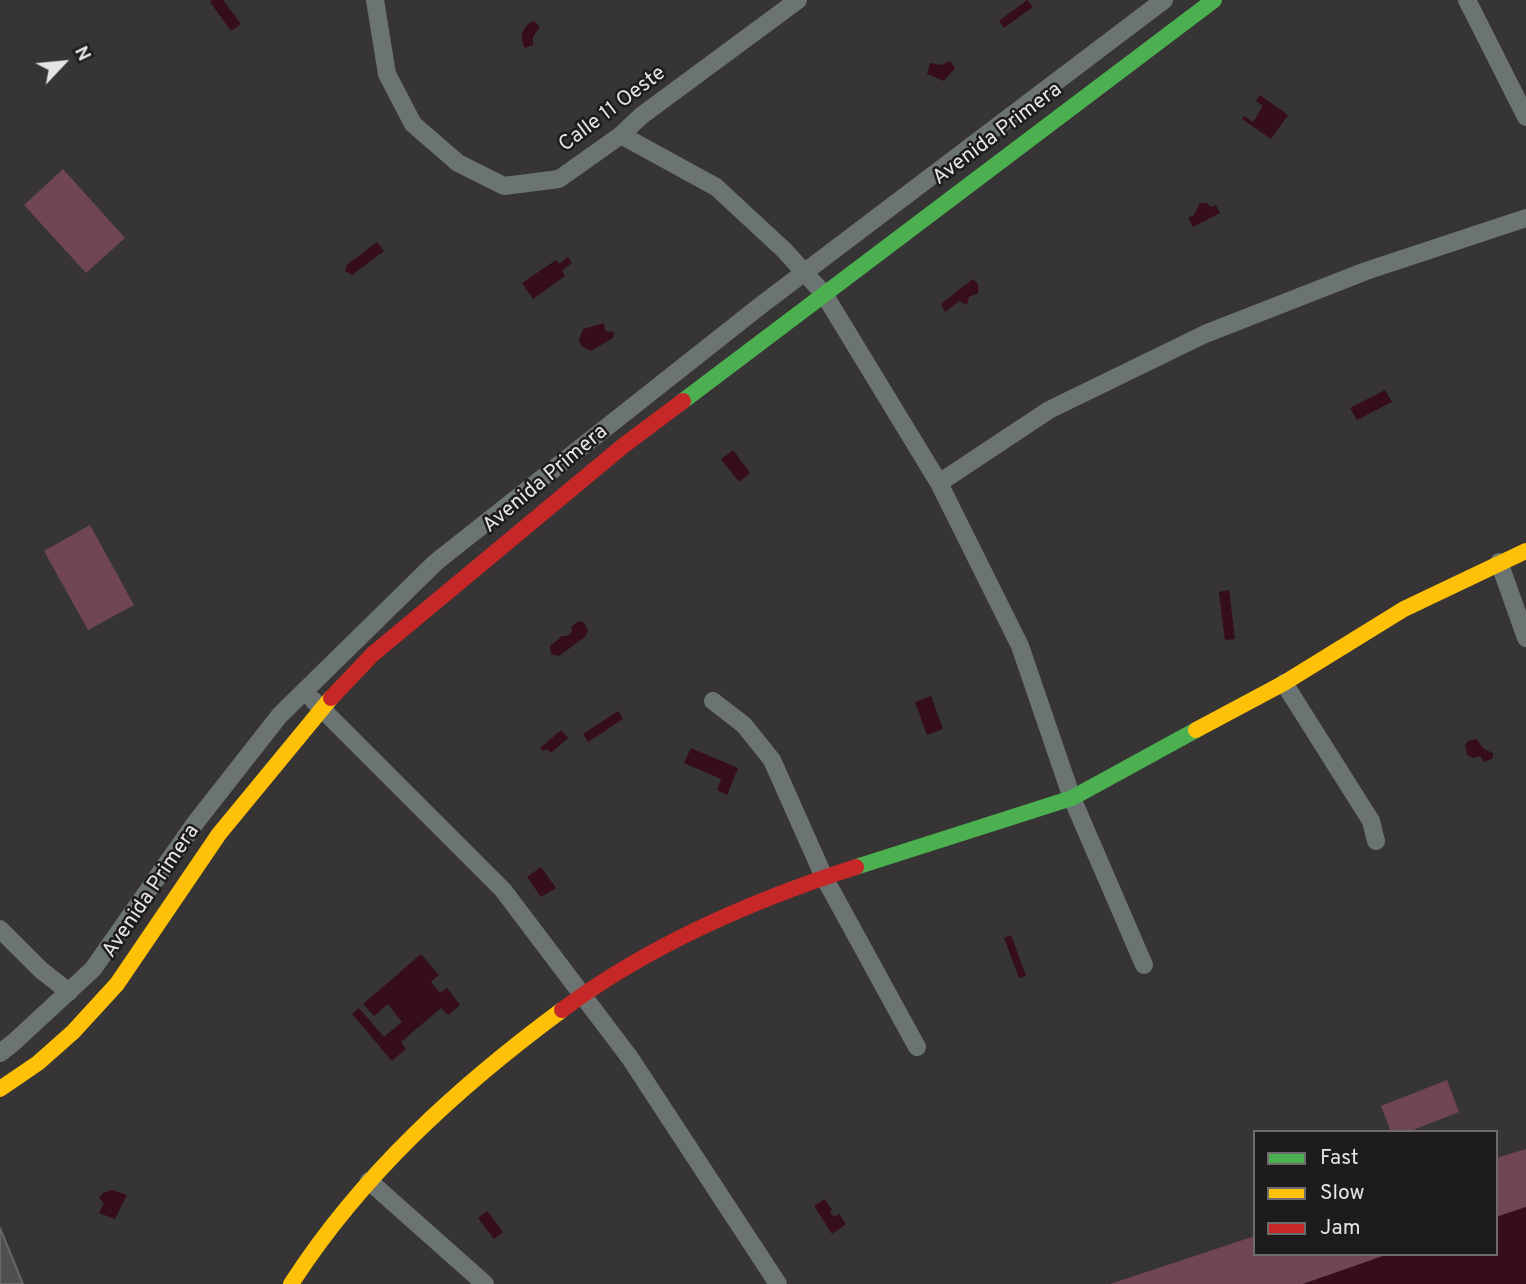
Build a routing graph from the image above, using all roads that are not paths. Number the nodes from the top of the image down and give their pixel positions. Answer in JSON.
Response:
{"nodes":[{"id":1,"x":375,"y":0,"type":"edge"},
{"id":2,"x":798,"y":0,"type":"edge"},
{"id":3,"x":1164,"y":0,"type":"edge"},
{"id":4,"x":1214,"y":0,"type":"edge"},
{"id":5,"x":1467,"y":0,"type":"edge"},
{"id":6,"x":1526,"y":117,"type":"edge"},
{"id":7,"x":621,"y":135,"type":"junction"},
{"id":8,"x":1526,"y":218,"type":"edge"},
{"id":9,"x":805,"y":273,"type":"junction"},
{"id":10,"x":824,"y":295,"type":"junction"},
{"id":11,"x":939,"y":482,"type":"junction"},
{"id":12,"x":1526,"y":551,"type":"edge"},
{"id":13,"x":1499,"y":562,"type":"junction"},
{"id":14,"x":1526,"y":638,"type":"edge"},
{"id":15,"x":1284,"y":683,"type":"junction"},
{"id":16,"x":303,"y":690,"type":"junction"},
{"id":17,"x":713,"y":702,"type":"dead end"},
{"id":18,"x":321,"y":708,"type":"junction"},
{"id":19,"x":1072,"y":798,"type":"junction"},
{"id":20,"x":1376,"y":841,"type":"dead end"},
{"id":21,"x":824,"y":877,"type":"junction"},
{"id":22,"x":0,"y":929,"type":"edge"},
{"id":23,"x":1144,"y":965,"type":"dead end"},
{"id":24,"x":69,"y":992,"type":"junction"},
{"id":25,"x":582,"y":995,"type":"junction"},
{"id":26,"x":917,"y":1047,"type":"dead end"},
{"id":27,"x":0,"y":1053,"type":"edge"},
{"id":28,"x":0,"y":1089,"type":"edge"},
{"id":29,"x":369,"y":1181,"type":"junction"},
{"id":30,"x":290,"y":1284,"type":"edge"},
{"id":31,"x":485,"y":1284,"type":"edge"},
{"id":32,"x":778,"y":1284,"type":"edge"}],
"edges":[{"from":1,"to":7,"type":"street","name":"Calle 11 Oeste"},
{"from":2,"to":7,"type":"street","name":"Calle 11 Oeste"},
{"from":3,"to":9,"type":"street","name":"Avenida Primera"},
{"from":4,"to":10,"type":"street","name":"Avenida Primera"},
{"from":5,"to":6,"type":"street"},
{"from":7,"to":9,"type":"street"},
{"from":8,"to":11,"type":"street"},
{"from":9,"to":10,"type":"street"},
{"from":9,"to":16,"type":"street","name":"Avenida Primera"},
{"from":10,"to":11,"type":"street"},
{"from":10,"to":18,"type":"street","name":"Avenida Primera"},
{"from":11,"to":19,"type":"street"},
{"from":12,"to":13,"type":"street"},
{"from":13,"to":14,"type":"street"},
{"from":13,"to":15,"type":"street"},
{"from":15,"to":19,"type":"street"},
{"from":15,"to":20,"type":"street"},
{"from":16,"to":18,"type":"street"},
{"from":16,"to":24,"type":"street","name":"Avenida Primera"},
{"from":17,"to":21,"type":"street"},
{"from":18,"to":25,"type":"street"},
{"from":18,"to":28,"type":"street","name":"Avenida Primera"},
{"from":19,"to":21,"type":"street"},
{"from":19,"to":23,"type":"street"},
{"from":21,"to":25,"type":"street"},
{"from":21,"to":26,"type":"street"},
{"from":22,"to":24,"type":"street"},
{"from":24,"to":27,"type":"street","name":"Avenida Primera"},
{"from":25,"to":29,"type":"street"},
{"from":25,"to":32,"type":"street"},
{"from":29,"to":30,"type":"street"},
{"from":29,"to":31,"type":"street"}]}
